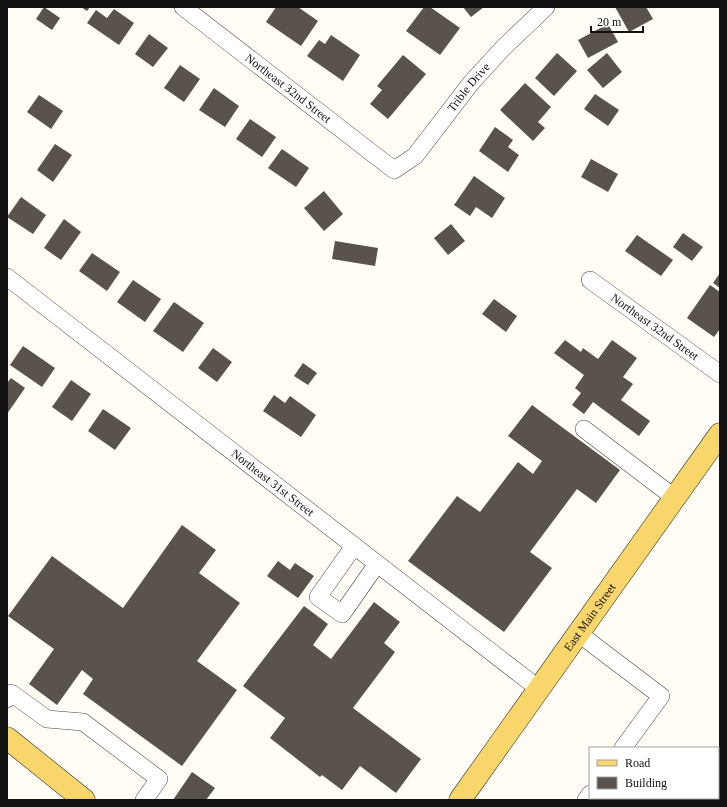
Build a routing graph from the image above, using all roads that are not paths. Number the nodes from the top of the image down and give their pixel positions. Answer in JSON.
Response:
{"nodes":[{"id":1,"x":183,"y":7,"type":"edge"},
{"id":2,"x":546,"y":7,"type":"edge"},
{"id":3,"x":394,"y":170,"type":"joint"},
{"id":4,"x":7,"y":277,"type":"edge"},
{"id":5,"x":590,"y":280,"type":"dead end"},
{"id":6,"x":720,"y":374,"type":"edge"},
{"id":7,"x":584,"y":429,"type":"dead end"},
{"id":8,"x":720,"y":434,"type":"edge"},
{"id":9,"x":675,"y":498,"type":"junction"},
{"id":10,"x":354,"y":546,"type":"junction"},
{"id":11,"x":377,"y":564,"type":"junction"},
{"id":12,"x":578,"y":633,"type":"junction"},
{"id":13,"x":539,"y":689,"type":"junction"},
{"id":14,"x":7,"y":698,"type":"edge"},
{"id":15,"x":7,"y":738,"type":"edge"},
{"id":16,"x":624,"y":747,"type":"edge"},
{"id":17,"x":84,"y":800,"type":"edge"},
{"id":18,"x":144,"y":800,"type":"edge"},
{"id":19,"x":460,"y":800,"type":"edge"}],
"edges":[{"from":1,"to":3,"type":"street","name":"Northeast 32nd Street"},
{"from":2,"to":3,"type":"street","name":"Trible Drive"},
{"from":4,"to":10,"type":"street","name":"Northeast 31st Street"},
{"from":5,"to":6,"type":"street","name":"Northeast 32nd Street"},
{"from":7,"to":9,"type":"street"},
{"from":8,"to":9,"type":"main road","name":"East Main Street"},
{"from":9,"to":12,"type":"main road","name":"East Main Street"},
{"from":10,"to":11,"type":"street","name":"Northeast 31st Street"},
{"from":10,"to":11,"type":"street"},
{"from":11,"to":13,"type":"street","name":"Northeast 31st Street"},
{"from":12,"to":13,"type":"main road","name":"East Main Street"},
{"from":12,"to":16,"type":"street"},
{"from":13,"to":19,"type":"main road","name":"East Main Street"},
{"from":14,"to":18,"type":"street"},
{"from":15,"to":17,"type":"main road"}]}
